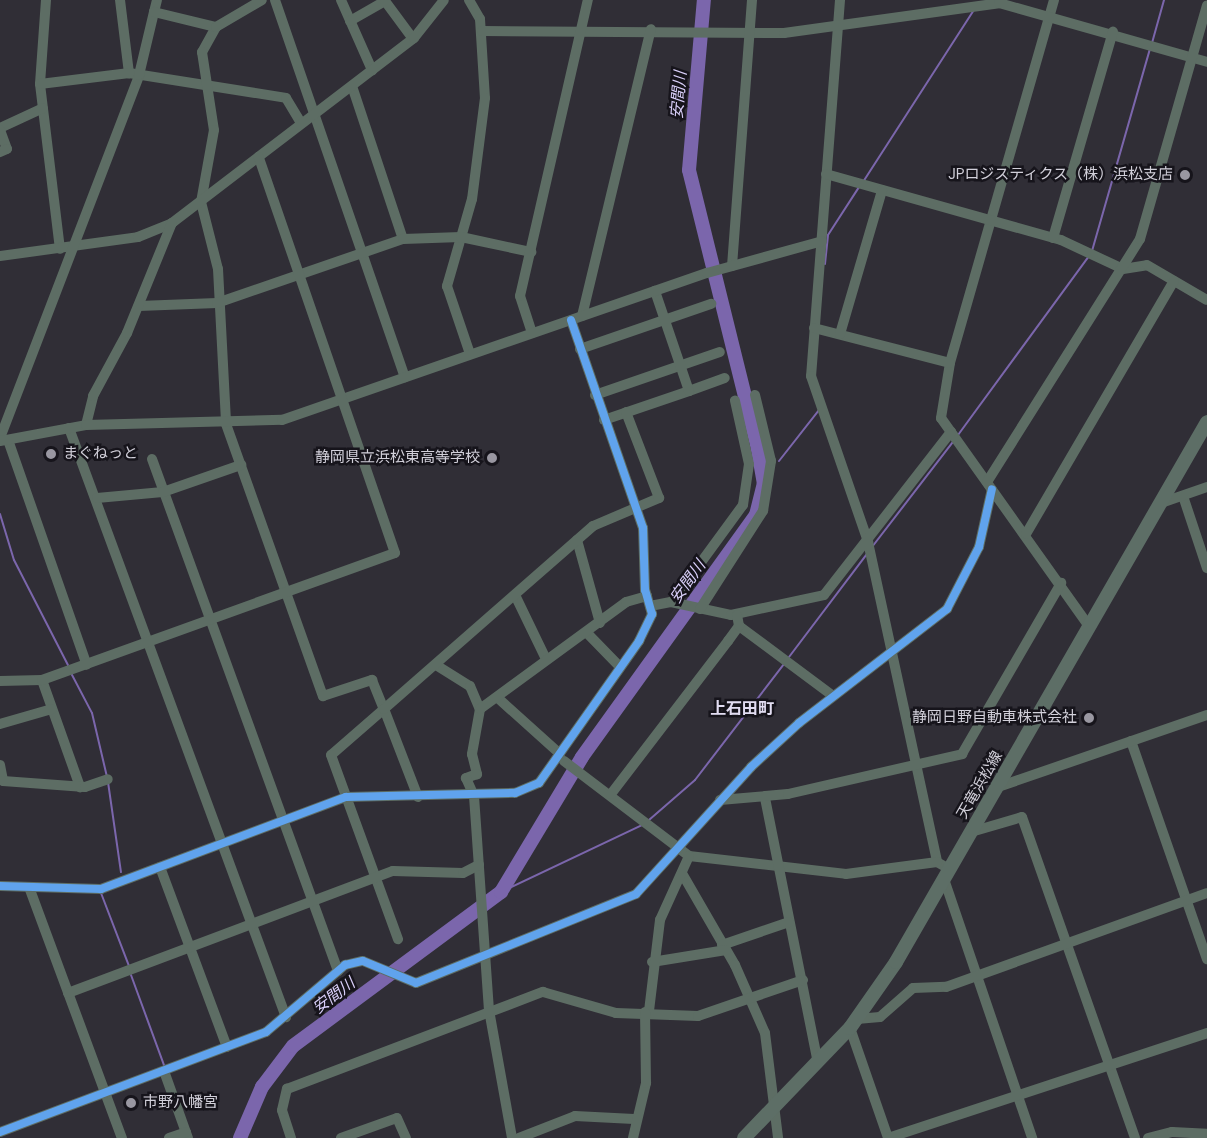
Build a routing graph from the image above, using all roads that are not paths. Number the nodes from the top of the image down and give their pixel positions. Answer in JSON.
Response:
{"nodes":[{"id":1,"x":46,"y":0,"type":"edge"},
{"id":2,"x":120,"y":0,"type":"edge"},
{"id":3,"x":157,"y":0,"type":"edge"},
{"id":4,"x":262,"y":0,"type":"edge"},
{"id":5,"x":275,"y":0,"type":"edge"},
{"id":6,"x":340,"y":0,"type":"edge"},
{"id":7,"x":444,"y":0,"type":"edge"},
{"id":8,"x":469,"y":0,"type":"edge"},
{"id":9,"x":588,"y":0,"type":"edge"},
{"id":10,"x":752,"y":0,"type":"edge"},
{"id":11,"x":840,"y":0,"type":"edge"},
{"id":12,"x":1054,"y":0,"type":"edge"},
{"id":13,"x":1207,"y":5,"type":"edge"},
{"id":14,"x":154,"y":12,"type":"junction"},
{"id":15,"x":1047,"y":15,"type":"junction"},
{"id":16,"x":350,"y":21,"type":"junction"},
{"id":17,"x":837,"y":23,"type":"junction"},
{"id":18,"x":216,"y":27,"type":"junction"},
{"id":19,"x":584,"y":29,"type":"junction"},
{"id":20,"x":651,"y":29,"type":"junction"},
{"id":21,"x":750,"y":30,"type":"junction"},
{"id":22,"x":482,"y":31,"type":"junction"},
{"id":23,"x":1113,"y":32,"type":"junction"},
{"id":24,"x":412,"y":39,"type":"junction"},
{"id":25,"x":1193,"y":58,"type":"junction"},
{"id":26,"x":1207,"y":62,"type":"edge"},
{"id":27,"x":372,"y":70,"type":"junction"},
{"id":28,"x":134,"y":74,"type":"junction"},
{"id":29,"x":40,"y":84,"type":"junction"},
{"id":30,"x":352,"y":86,"type":"junction"},
{"id":31,"x":207,"y":88,"type":"junction"},
{"id":32,"x":43,"y":108,"type":"junction"},
{"id":33,"x":315,"y":114,"type":"junction"},
{"id":34,"x":301,"y":123,"type":"junction"},
{"id":35,"x":0,"y":129,"type":"edge"},
{"id":36,"x":0,"y":152,"type":"edge"},
{"id":37,"x":259,"y":157,"type":"junction"},
{"id":38,"x":826,"y":174,"type":"junction"},
{"id":39,"x":882,"y":190,"type":"junction"},
{"id":40,"x":201,"y":202,"type":"junction"},
{"id":41,"x":989,"y":220,"type":"junction"},
{"id":42,"x":172,"y":223,"type":"junction"},
{"id":43,"x":461,"y":237,"type":"junction"},
{"id":44,"x":1053,"y":238,"type":"junction"},
{"id":45,"x":404,"y":239,"type":"junction"},
{"id":46,"x":822,"y":241,"type":"junction"},
{"id":47,"x":74,"y":246,"type":"junction"},
{"id":48,"x":60,"y":249,"type":"junction"},
{"id":49,"x":531,"y":252,"type":"junction"},
{"id":50,"x":363,"y":254,"type":"junction"},
{"id":51,"x":0,"y":256,"type":"edge"},
{"id":52,"x":728,"y":267,"type":"junction"},
{"id":53,"x":1123,"y":269,"type":"junction"},
{"id":54,"x":300,"y":275,"type":"junction"},
{"id":55,"x":1174,"y":281,"type":"junction"},
{"id":56,"x":655,"y":291,"type":"junction"},
{"id":57,"x":1207,"y":300,"type":"edge"},
{"id":58,"x":218,"y":303,"type":"junction"},
{"id":59,"x":711,"y":304,"type":"dead end"},
{"id":60,"x":139,"y":306,"type":"junction"},
{"id":61,"x":582,"y":316,"type":"junction"},
{"id":62,"x":571,"y":320,"type":"junction"},
{"id":63,"x":665,"y":320,"type":"junction"},
{"id":64,"x":814,"y":328,"type":"junction"},
{"id":65,"x":532,"y":333,"type":"junction"},
{"id":66,"x":840,"y":334,"type":"junction"},
{"id":67,"x":580,"y":349,"type":"junction"},
{"id":68,"x":720,"y":352,"type":"dead end"},
{"id":69,"x":470,"y":354,"type":"junction"},
{"id":70,"x":950,"y":363,"type":"junction"},
{"id":71,"x":680,"y":366,"type":"junction"},
{"id":72,"x":405,"y":377,"type":"junction"},
{"id":73,"x":725,"y":378,"type":"dead end"},
{"id":74,"x":688,"y":391,"type":"junction"},
{"id":75,"x":595,"y":395,"type":"junction"},
{"id":76,"x":755,"y":395,"type":"dead end"},
{"id":77,"x":343,"y":398,"type":"junction"},
{"id":78,"x":735,"y":401,"type":"dead end"},
{"id":79,"x":626,"y":412,"type":"junction"},
{"id":80,"x":604,"y":420,"type":"junction"},
{"id":81,"x":1207,"y":422,"type":"edge"},
{"id":82,"x":226,"y":424,"type":"junction"},
{"id":83,"x":86,"y":425,"type":"junction"},
{"id":84,"x":69,"y":428,"type":"junction"},
{"id":85,"x":954,"y":436,"type":"junction"},
{"id":86,"x":3,"y":440,"type":"edge"},
{"id":87,"x":153,"y":459,"type":"dead end"},
{"id":88,"x":241,"y":465,"type":"junction"},
{"id":89,"x":990,"y":486,"type":"junction"},
{"id":90,"x":1207,"y":487,"type":"edge"},
{"id":91,"x":163,"y":492,"type":"junction"},
{"id":92,"x":1183,"y":496,"type":"junction"},
{"id":93,"x":97,"y":498,"type":"junction"},
{"id":94,"x":1161,"y":503,"type":"junction"},
{"id":95,"x":635,"y":508,"type":"junction"},
{"id":96,"x":1026,"y":534,"type":"junction"},
{"id":97,"x":578,"y":540,"type":"junction"},
{"id":98,"x":868,"y":543,"type":"junction"},
{"id":99,"x":1207,"y":568,"type":"edge"},
{"id":100,"x":1061,"y":583,"type":"junction"},
{"id":101,"x":286,"y":592,"type":"junction"},
{"id":102,"x":515,"y":595,"type":"junction"},
{"id":103,"x":648,"y":601,"type":"junction"},
{"id":104,"x":673,"y":603,"type":"junction"},
{"id":105,"x":699,"y":609,"type":"junction"},
{"id":106,"x":209,"y":620,"type":"junction"},
{"id":107,"x":738,"y":620,"type":"junction"},
{"id":108,"x":600,"y":623,"type":"junction"},
{"id":109,"x":1090,"y":628,"type":"junction"},
{"id":110,"x":588,"y":634,"type":"junction"},
{"id":111,"x":148,"y":642,"type":"junction"},
{"id":112,"x":894,"y":650,"type":"junction"},
{"id":113,"x":546,"y":659,"type":"junction"},
{"id":114,"x":87,"y":665,"type":"junction"},
{"id":115,"x":436,"y":665,"type":"junction"},
{"id":116,"x":619,"y":666,"type":"junction"},
{"id":117,"x":42,"y":680,"type":"junction"},
{"id":118,"x":0,"y":681,"type":"edge"},
{"id":119,"x":832,"y":695,"type":"junction"},
{"id":120,"x":499,"y":699,"type":"junction"},
{"id":121,"x":52,"y":709,"type":"junction"},
{"id":122,"x":384,"y":709,"type":"junction"},
{"id":123,"x":480,"y":709,"type":"junction"},
{"id":124,"x":1207,"y":714,"type":"edge"},
{"id":125,"x":0,"y":724,"type":"edge"},
{"id":126,"x":1131,"y":741,"type":"junction"},
{"id":127,"x":564,"y":759,"type":"junction"},
{"id":128,"x":0,"y":765,"type":"edge"},
{"id":129,"x":921,"y":765,"type":"junction"},
{"id":130,"x":108,"y":779,"type":"dead end"},
{"id":131,"x":80,"y":787,"type":"junction"},
{"id":132,"x":998,"y":787,"type":"junction"},
{"id":133,"x":611,"y":794,"type":"junction"},
{"id":134,"x":474,"y":796,"type":"junction"},
{"id":135,"x":346,"y":797,"type":"junction"},
{"id":136,"x":418,"y":797,"type":"junction"},
{"id":137,"x":765,"y":798,"type":"junction"},
{"id":138,"x":720,"y":800,"type":"junction"},
{"id":139,"x":282,"y":821,"type":"junction"},
{"id":140,"x":972,"y":832,"type":"junction"},
{"id":141,"x":222,"y":843,"type":"junction"},
{"id":142,"x":675,"y":849,"type":"junction"},
{"id":143,"x":689,"y":856,"type":"junction"},
{"id":144,"x":479,"y":865,"type":"junction"},
{"id":145,"x":160,"y":867,"type":"junction"},
{"id":146,"x":778,"y":870,"type":"junction"},
{"id":147,"x":944,"y":870,"type":"junction"},
{"id":148,"x":683,"y":875,"type":"junction"},
{"id":149,"x":376,"y":878,"type":"junction"},
{"id":150,"x":0,"y":886,"type":"edge"},
{"id":151,"x":29,"y":887,"type":"junction"},
{"id":152,"x":1207,"y":893,"type":"edge"},
{"id":153,"x":1186,"y":900,"type":"junction"},
{"id":154,"x":312,"y":902,"type":"junction"},
{"id":155,"x":789,"y":922,"type":"junction"},
{"id":156,"x":252,"y":924,"type":"junction"},
{"id":157,"x":398,"y":939,"type":"dead end"},
{"id":158,"x":1067,"y":944,"type":"junction"},
{"id":159,"x":190,"y":947,"type":"junction"},
{"id":160,"x":724,"y":948,"type":"junction"},
{"id":161,"x":485,"y":952,"type":"junction"},
{"id":162,"x":1207,"y":959,"type":"edge"},
{"id":163,"x":652,"y":962,"type":"junction"},
{"id":164,"x":338,"y":971,"type":"junction"},
{"id":165,"x":976,"y":976,"type":"junction"},
{"id":166,"x":802,"y":980,"type":"junction"},
{"id":167,"x":68,"y":993,"type":"junction"},
{"id":168,"x":747,"y":999,"type":"junction"},
{"id":169,"x":489,"y":1010,"type":"junction"},
{"id":170,"x":647,"y":1012,"type":"junction"},
{"id":171,"x":286,"y":1017,"type":"junction"},
{"id":172,"x":854,"y":1024,"type":"junction"},
{"id":173,"x":1207,"y":1033,"type":"edge"},
{"id":174,"x":227,"y":1047,"type":"junction"},
{"id":175,"x":818,"y":1063,"type":"junction"},
{"id":176,"x":1110,"y":1067,"type":"junction"},
{"id":177,"x":164,"y":1071,"type":"junction"},
{"id":178,"x":105,"y":1092,"type":"junction"},
{"id":179,"x":1019,"y":1099,"type":"junction"},
{"id":180,"x":771,"y":1111,"type":"junction"},
{"id":181,"x":634,"y":1119,"type":"junction"},
{"id":182,"x":0,"y":1132,"type":"edge"},
{"id":183,"x":1207,"y":1134,"type":"edge"},
{"id":184,"x":187,"y":1135,"type":"edge"},
{"id":185,"x":122,"y":1138,"type":"edge"},
{"id":186,"x":169,"y":1138,"type":"edge"},
{"id":187,"x":291,"y":1138,"type":"edge"},
{"id":188,"x":342,"y":1138,"type":"edge"},
{"id":189,"x":406,"y":1138,"type":"edge"},
{"id":190,"x":512,"y":1138,"type":"edge"},
{"id":191,"x":519,"y":1138,"type":"edge"},
{"id":192,"x":633,"y":1138,"type":"edge"},
{"id":193,"x":744,"y":1138,"type":"edge"},
{"id":194,"x":778,"y":1138,"type":"edge"},
{"id":195,"x":888,"y":1138,"type":"edge"},
{"id":196,"x":1032,"y":1138,"type":"edge"},
{"id":197,"x":1134,"y":1138,"type":"edge"},
{"id":198,"x":1148,"y":1138,"type":"edge"}],
"edges":[{"from":1,"to":29,"type":"street"},
{"from":2,"to":28,"type":"street"},
{"from":3,"to":14,"type":"street"},
{"from":4,"to":18,"type":"street"},
{"from":5,"to":33,"type":"street"},
{"from":6,"to":16,"type":"street"},
{"from":7,"to":24,"type":"street"},
{"from":8,"to":22,"type":"street"},
{"from":9,"to":19,"type":"street"},
{"from":10,"to":21,"type":"street"},
{"from":11,"to":17,"type":"street"},
{"from":12,"to":15,"type":"street"},
{"from":13,"to":25,"type":"street"},
{"from":14,"to":18,"type":"street"},
{"from":14,"to":28,"type":"street"},
{"from":15,"to":17,"type":"street"},
{"from":15,"to":23,"type":"street"},
{"from":15,"to":41,"type":"street"},
{"from":16,"to":24,"type":"street"},
{"from":16,"to":27,"type":"street"},
{"from":17,"to":21,"type":"street"},
{"from":17,"to":38,"type":"street"},
{"from":18,"to":31,"type":"street"},
{"from":19,"to":20,"type":"street"},
{"from":19,"to":22,"type":"street"},
{"from":19,"to":49,"type":"street"},
{"from":20,"to":21,"type":"street"},
{"from":20,"to":61,"type":"street"},
{"from":21,"to":52,"type":"street"},
{"from":22,"to":43,"type":"street"},
{"from":23,"to":25,"type":"street"},
{"from":23,"to":44,"type":"street"},
{"from":24,"to":27,"type":"street"},
{"from":25,"to":26,"type":"street"},
{"from":25,"to":53,"type":"street"},
{"from":27,"to":30,"type":"street"},
{"from":28,"to":29,"type":"street"},
{"from":28,"to":31,"type":"street"},
{"from":28,"to":47,"type":"street"},
{"from":29,"to":32,"type":"street"},
{"from":30,"to":33,"type":"street"},
{"from":30,"to":45,"type":"street"},
{"from":31,"to":34,"type":"street"},
{"from":31,"to":40,"type":"street"},
{"from":32,"to":35,"type":"street"},
{"from":32,"to":48,"type":"street"},
{"from":33,"to":34,"type":"street"},
{"from":33,"to":50,"type":"street"},
{"from":34,"to":37,"type":"street"},
{"from":35,"to":36,"type":"street"},
{"from":37,"to":40,"type":"street"},
{"from":37,"to":54,"type":"street"},
{"from":38,"to":39,"type":"street"},
{"from":38,"to":46,"type":"street"},
{"from":39,"to":41,"type":"street"},
{"from":39,"to":66,"type":"street"},
{"from":40,"to":42,"type":"street"},
{"from":40,"to":58,"type":"street"},
{"from":41,"to":44,"type":"street"},
{"from":41,"to":70,"type":"street"},
{"from":42,"to":47,"type":"street"},
{"from":42,"to":60,"type":"street"},
{"from":43,"to":45,"type":"street"},
{"from":43,"to":49,"type":"street"},
{"from":43,"to":69,"type":"street"},
{"from":44,"to":53,"type":"street"},
{"from":45,"to":50,"type":"street"},
{"from":46,"to":52,"type":"street"},
{"from":46,"to":64,"type":"street"},
{"from":47,"to":48,"type":"street"},
{"from":47,"to":86,"type":"street"},
{"from":48,"to":51,"type":"street"},
{"from":49,"to":65,"type":"street"},
{"from":50,"to":54,"type":"street"},
{"from":50,"to":72,"type":"street"},
{"from":52,"to":56,"type":"street"},
{"from":53,"to":55,"type":"street"},
{"from":53,"to":89,"type":"street"},
{"from":54,"to":58,"type":"street"},
{"from":54,"to":77,"type":"street"},
{"from":55,"to":57,"type":"street"},
{"from":55,"to":96,"type":"street"},
{"from":56,"to":61,"type":"street"},
{"from":56,"to":63,"type":"street"},
{"from":58,"to":60,"type":"street"},
{"from":58,"to":82,"type":"street"},
{"from":59,"to":63,"type":"street"},
{"from":60,"to":83,"type":"street"},
{"from":61,"to":62,"type":"street"},
{"from":62,"to":65,"type":"street"},
{"from":62,"to":67,"type":"street"},
{"from":63,"to":67,"type":"street"},
{"from":63,"to":71,"type":"street"},
{"from":64,"to":66,"type":"street"},
{"from":64,"to":98,"type":"street"},
{"from":65,"to":69,"type":"street"},
{"from":66,"to":70,"type":"street"},
{"from":67,"to":75,"type":"street"},
{"from":68,"to":71,"type":"street"},
{"from":69,"to":72,"type":"street"},
{"from":70,"to":85,"type":"street"},
{"from":71,"to":74,"type":"street"},
{"from":71,"to":75,"type":"street"},
{"from":72,"to":77,"type":"street"},
{"from":73,"to":74,"type":"street"},
{"from":74,"to":79,"type":"street"},
{"from":75,"to":80,"type":"street"},
{"from":76,"to":105,"type":"street"},
{"from":77,"to":82,"type":"street"},
{"from":77,"to":101,"type":"street"},
{"from":78,"to":104,"type":"street"},
{"from":79,"to":80,"type":"street"},
{"from":79,"to":95,"type":"street"},
{"from":80,"to":95,"type":"street"},
{"from":81,"to":94,"type":"main road","name":"天竜浜松線"},
{"from":82,"to":83,"type":"street"},
{"from":82,"to":88,"type":"street"},
{"from":83,"to":84,"type":"street"},
{"from":84,"to":86,"type":"street"},
{"from":84,"to":93,"type":"street"},
{"from":85,"to":89,"type":"street"},
{"from":85,"to":98,"type":"street"},
{"from":86,"to":114,"type":"street"},
{"from":87,"to":91,"type":"street"},
{"from":88,"to":91,"type":"street"},
{"from":88,"to":101,"type":"street"},
{"from":89,"to":96,"type":"street"},
{"from":89,"to":112,"type":"street"},
{"from":90,"to":92,"type":"street"},
{"from":91,"to":93,"type":"street"},
{"from":91,"to":106,"type":"street"},
{"from":92,"to":94,"type":"street"},
{"from":92,"to":99,"type":"street"},
{"from":93,"to":111,"type":"street"},
{"from":94,"to":109,"type":"main road","name":"天竜浜松線"},
{"from":95,"to":97,"type":"street"},
{"from":95,"to":103,"type":"street"},
{"from":96,"to":100,"type":"street"},
{"from":97,"to":102,"type":"street"},
{"from":97,"to":108,"type":"street"},
{"from":98,"to":107,"type":"street"},
{"from":98,"to":112,"type":"street"},
{"from":100,"to":109,"type":"street"},
{"from":100,"to":129,"type":"street"},
{"from":101,"to":106,"type":"street"},
{"from":101,"to":122,"type":"street"},
{"from":102,"to":113,"type":"street"},
{"from":102,"to":115,"type":"street"},
{"from":103,"to":104,"type":"street"},
{"from":103,"to":108,"type":"street"},
{"from":103,"to":116,"type":"street"},
{"from":104,"to":105,"type":"street"},
{"from":105,"to":107,"type":"street"},
{"from":106,"to":111,"type":"street"},
{"from":106,"to":139,"type":"street"},
{"from":107,"to":119,"type":"street"},
{"from":107,"to":133,"type":"street"},
{"from":108,"to":110,"type":"street"},
{"from":109,"to":132,"type":"main road","name":"天竜浜松線"},
{"from":110,"to":113,"type":"street"},
{"from":110,"to":116,"type":"street"},
{"from":111,"to":114,"type":"street"},
{"from":111,"to":141,"type":"street"},
{"from":112,"to":119,"type":"street"},
{"from":112,"to":129,"type":"street"},
{"from":113,"to":120,"type":"street"},
{"from":114,"to":117,"type":"street"},
{"from":115,"to":122,"type":"street"},
{"from":115,"to":123,"type":"street"},
{"from":116,"to":127,"type":"street"},
{"from":117,"to":118,"type":"street"},
{"from":117,"to":121,"type":"street"},
{"from":119,"to":138,"type":"street"},
{"from":120,"to":123,"type":"street"},
{"from":120,"to":127,"type":"street"},
{"from":121,"to":125,"type":"street"},
{"from":121,"to":131,"type":"street"},
{"from":122,"to":135,"type":"street"},
{"from":122,"to":136,"type":"street"},
{"from":123,"to":134,"type":"street"},
{"from":124,"to":126,"type":"street"},
{"from":126,"to":132,"type":"street"},
{"from":126,"to":153,"type":"street"},
{"from":127,"to":133,"type":"street"},
{"from":127,"to":134,"type":"street"},
{"from":128,"to":131,"type":"street"},
{"from":129,"to":137,"type":"street"},
{"from":129,"to":147,"type":"street"},
{"from":130,"to":131,"type":"street"},
{"from":132,"to":140,"type":"main road","name":"天竜浜松線"},
{"from":133,"to":142,"type":"street"},
{"from":134,"to":136,"type":"street"},
{"from":134,"to":144,"type":"street"},
{"from":135,"to":136,"type":"street"},
{"from":135,"to":139,"type":"street"},
{"from":135,"to":149,"type":"street"},
{"from":137,"to":138,"type":"street"},
{"from":137,"to":146,"type":"street"},
{"from":138,"to":142,"type":"street"},
{"from":139,"to":141,"type":"street"},
{"from":139,"to":154,"type":"street"},
{"from":140,"to":147,"type":"main road","name":"天竜浜松線"},
{"from":140,"to":158,"type":"street"},
{"from":141,"to":145,"type":"street"},
{"from":141,"to":156,"type":"street"},
{"from":142,"to":143,"type":"street"},
{"from":142,"to":161,"type":"street"},
{"from":143,"to":146,"type":"street"},
{"from":143,"to":148,"type":"street"},
{"from":144,"to":149,"type":"street"},
{"from":144,"to":161,"type":"street"},
{"from":145,"to":151,"type":"street"},
{"from":145,"to":159,"type":"street"},
{"from":146,"to":147,"type":"street"},
{"from":146,"to":155,"type":"street"},
{"from":147,"to":165,"type":"street"},
{"from":147,"to":172,"type":"main road","name":"天竜浜松線"},
{"from":148,"to":160,"type":"street"},
{"from":148,"to":163,"type":"street"},
{"from":149,"to":154,"type":"street"},
{"from":149,"to":157,"type":"street"},
{"from":150,"to":151,"type":"street"},
{"from":151,"to":167,"type":"street"},
{"from":152,"to":153,"type":"street"},
{"from":153,"to":158,"type":"street"},
{"from":153,"to":162,"type":"street"},
{"from":154,"to":156,"type":"street"},
{"from":154,"to":164,"type":"street"},
{"from":155,"to":160,"type":"street"},
{"from":155,"to":166,"type":"street"},
{"from":156,"to":159,"type":"street"},
{"from":156,"to":171,"type":"street"},
{"from":158,"to":165,"type":"street"},
{"from":158,"to":176,"type":"street"},
{"from":159,"to":167,"type":"street"},
{"from":159,"to":174,"type":"street"},
{"from":160,"to":163,"type":"street"},
{"from":160,"to":168,"type":"street"},
{"from":161,"to":164,"type":"street"},
{"from":161,"to":169,"type":"street"},
{"from":163,"to":170,"type":"street"},
{"from":164,"to":171,"type":"street"},
{"from":165,"to":172,"type":"street"},
{"from":165,"to":179,"type":"street"},
{"from":166,"to":168,"type":"street"},
{"from":166,"to":175,"type":"street"},
{"from":167,"to":178,"type":"street"},
{"from":168,"to":170,"type":"street"},
{"from":168,"to":180,"type":"street"},
{"from":169,"to":170,"type":"street"},
{"from":169,"to":187,"type":"street"},
{"from":169,"to":190,"type":"street"},
{"from":170,"to":181,"type":"street"},
{"from":171,"to":174,"type":"street"},
{"from":172,"to":175,"type":"main road","name":"天竜浜松線"},
{"from":172,"to":195,"type":"street"},
{"from":173,"to":176,"type":"street"},
{"from":174,"to":177,"type":"street"},
{"from":175,"to":180,"type":"main road","name":"天竜浜松線"},
{"from":176,"to":179,"type":"street"},
{"from":176,"to":197,"type":"street"},
{"from":177,"to":178,"type":"street"},
{"from":177,"to":184,"type":"street"},
{"from":178,"to":182,"type":"street"},
{"from":178,"to":185,"type":"street"},
{"from":179,"to":195,"type":"street"},
{"from":179,"to":196,"type":"street"},
{"from":180,"to":193,"type":"main road","name":"天竜浜松線"},
{"from":180,"to":194,"type":"street"},
{"from":181,"to":191,"type":"street"},
{"from":181,"to":192,"type":"street"},
{"from":183,"to":198,"type":"street"},
{"from":184,"to":186,"type":"street"},
{"from":188,"to":189,"type":"street"}]}
